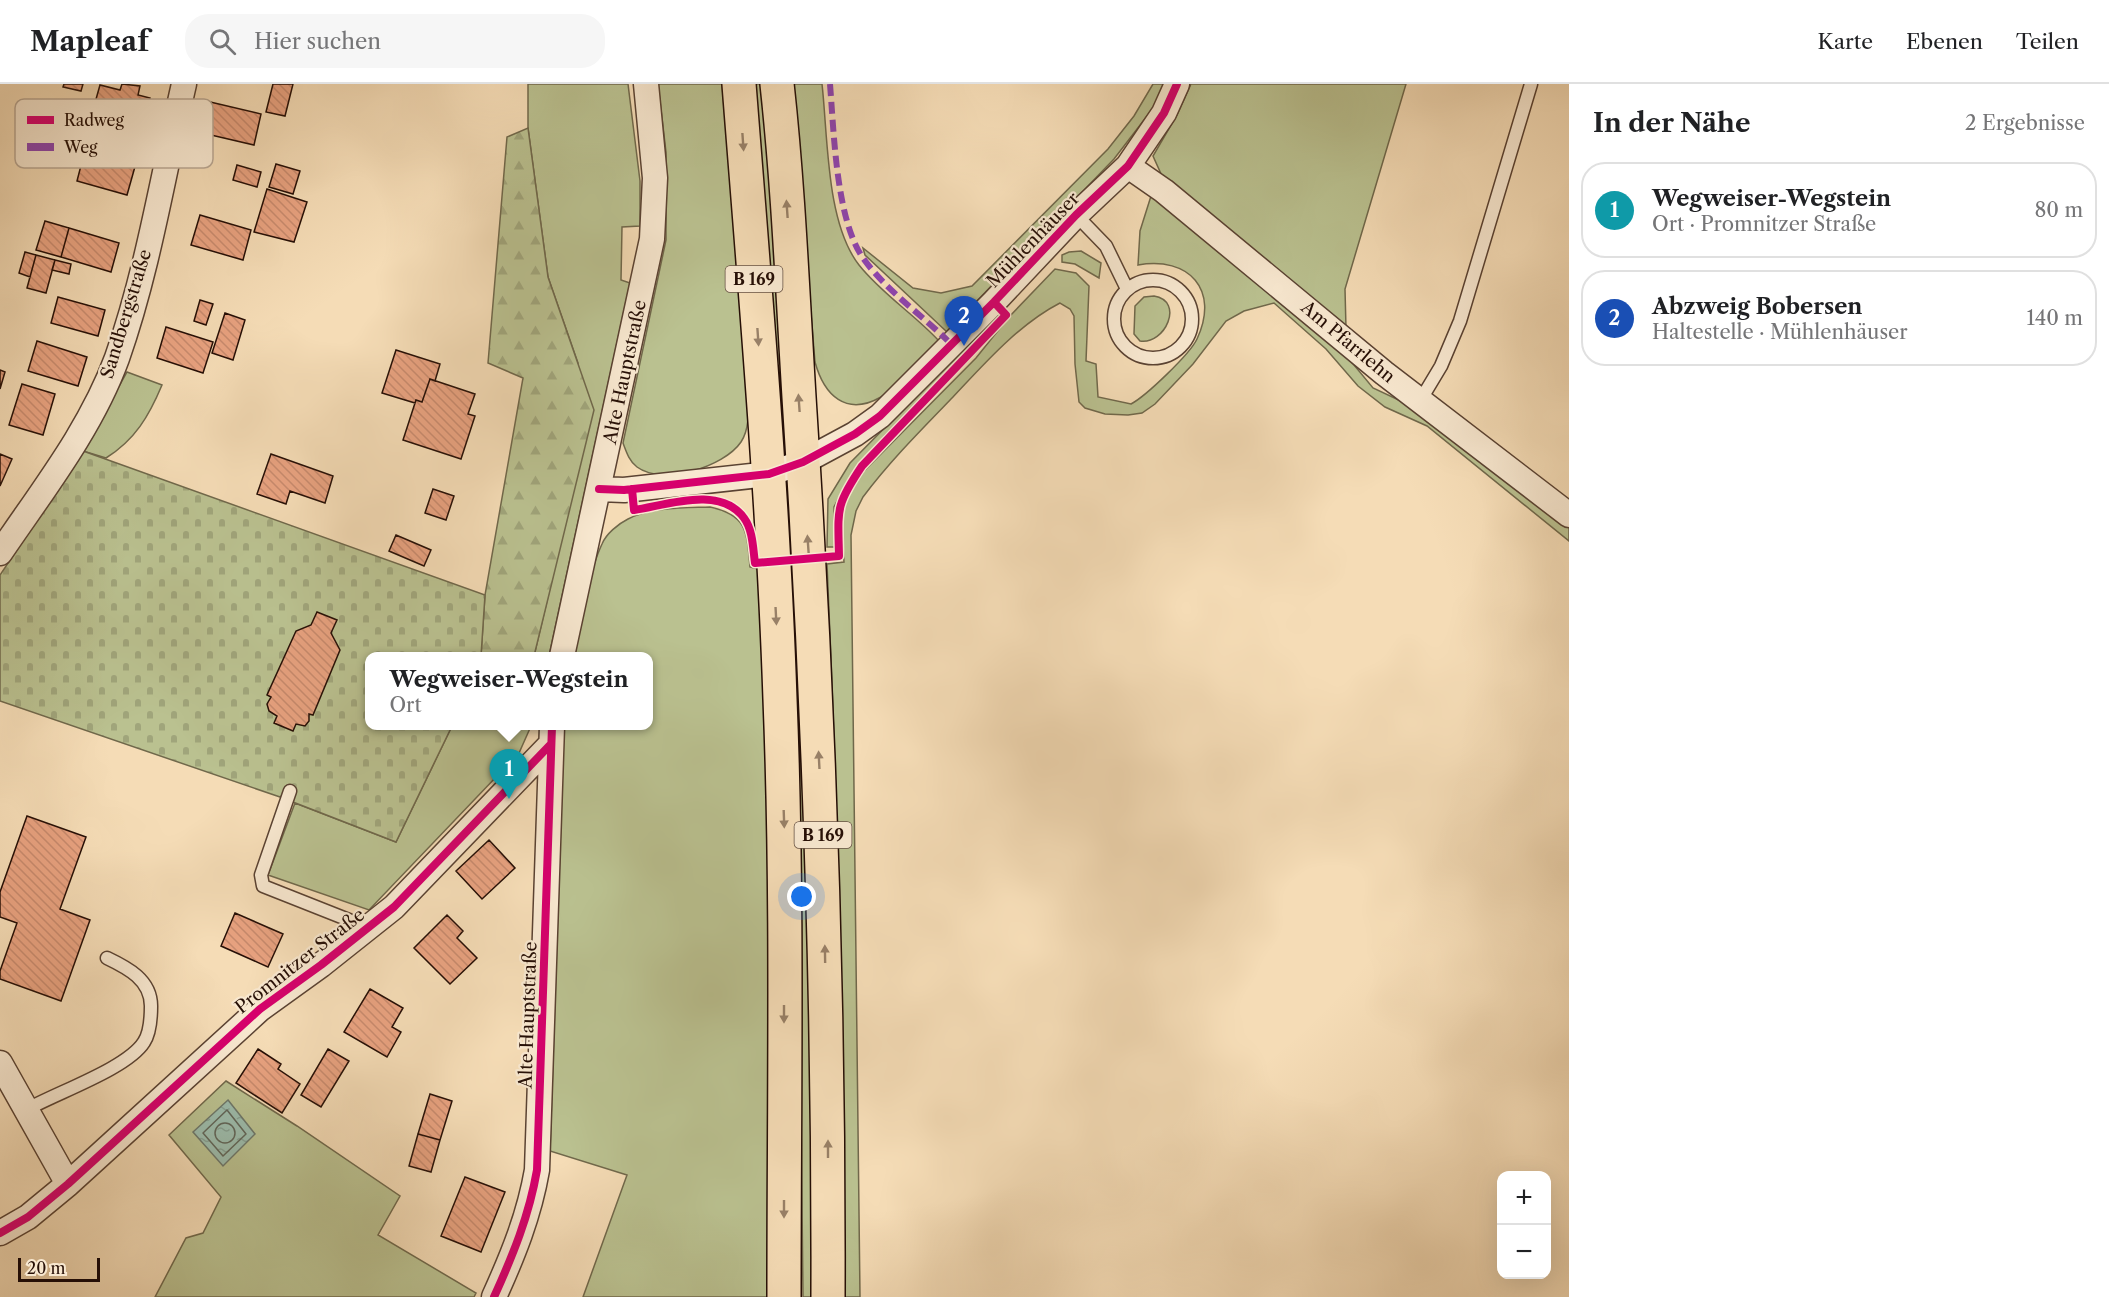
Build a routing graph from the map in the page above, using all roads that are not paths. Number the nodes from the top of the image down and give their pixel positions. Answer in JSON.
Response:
{"nodes":[{"id":1,"x":184,"y":84,"type":"edge"},
{"id":2,"x":646,"y":84,"type":"edge"},
{"id":3,"x":739,"y":84,"type":"edge"},
{"id":4,"x":777,"y":84,"type":"edge"},
{"id":5,"x":1177,"y":84,"type":"edge"},
{"id":6,"x":1531,"y":84,"type":"edge"},
{"id":7,"x":181,"y":99,"type":"edge"},
{"id":8,"x":1128,"y":166,"type":"junction"},
{"id":9,"x":165,"y":168,"type":"edge"},
{"id":10,"x":1076,"y":214,"type":"junction"},
{"id":11,"x":1127,"y":289,"type":"junction"},
{"id":12,"x":1420,"y":400,"type":"junction"},
{"id":13,"x":803,"y":462,"type":"junction"},
{"id":14,"x":769,"y":474,"type":"junction"},
{"id":15,"x":599,"y":489,"type":"junction"},
{"id":16,"x":1569,"y":515,"type":"edge"},
{"id":17,"x":0,"y":553,"type":"edge"},
{"id":18,"x":563,"y":652,"type":"edge"},
{"id":19,"x":551,"y":735,"type":"edge"},
{"id":20,"x":290,"y":791,"type":"dead end"},
{"id":21,"x":364,"y":932,"type":"junction"},
{"id":22,"x":107,"y":958,"type":"dead end"},
{"id":23,"x":0,"y":1063,"type":"edge"},
{"id":24,"x":24,"y":1111,"type":"junction"},
{"id":25,"x":68,"y":1184,"type":"junction"},
{"id":26,"x":0,"y":1233,"type":"edge"},
{"id":27,"x":494,"y":1297,"type":"edge"},
{"id":28,"x":784,"y":1297,"type":"edge"},
{"id":29,"x":828,"y":1297,"type":"edge"}],
"edges":[{"from":1,"to":7,"type":"street","name":"Sandbergstraße"},
{"from":2,"to":15,"type":"street","name":"Alte Hauptstraße"},
{"from":3,"to":14,"type":"main road","number":"B 169","one_way":true},
{"from":13,"to":4,"type":"main road","number":"B 169","one_way":true},
{"from":5,"to":8,"type":"street","name":"Mühlenhäuser"},
{"from":6,"to":12,"type":"lane"},
{"from":8,"to":10,"type":"street","name":"Mühlenhäuser"},
{"from":8,"to":12,"type":"street","name":"Am Pfarrlehn"},
{"from":9,"to":17,"type":"street","name":"Sandbergstraße"},
{"from":10,"to":11,"type":"lane"},
{"from":10,"to":13,"type":"street","name":"Mühlenhäuser"},
{"from":11,"to":11,"type":"lane"},
{"from":12,"to":16,"type":"street","name":"Am Pfarrlehn"},
{"from":13,"to":14,"type":"street","name":"Mühlenhäuser"},
{"from":29,"to":13,"type":"main road","number":"B 169","one_way":true},
{"from":14,"to":15,"type":"street","name":"Mühlenhäuser"},
{"from":14,"to":28,"type":"main road","number":"B 169","one_way":true},
{"from":15,"to":18,"type":"street","name":"Alte Hauptstraße"},
{"from":19,"to":21,"type":"street","name":"Promnitzer Straße"},
{"from":19,"to":27,"type":"street","name":"Alte Hauptstraße"},
{"from":20,"to":21,"type":"lane"},
{"from":21,"to":25,"type":"street","name":"Promnitzer Straße"},
{"from":22,"to":24,"type":"lane"},
{"from":23,"to":24,"type":"street"},
{"from":24,"to":25,"type":"street"},
{"from":25,"to":26,"type":"street","name":"Promnitzer Straße"}]}
